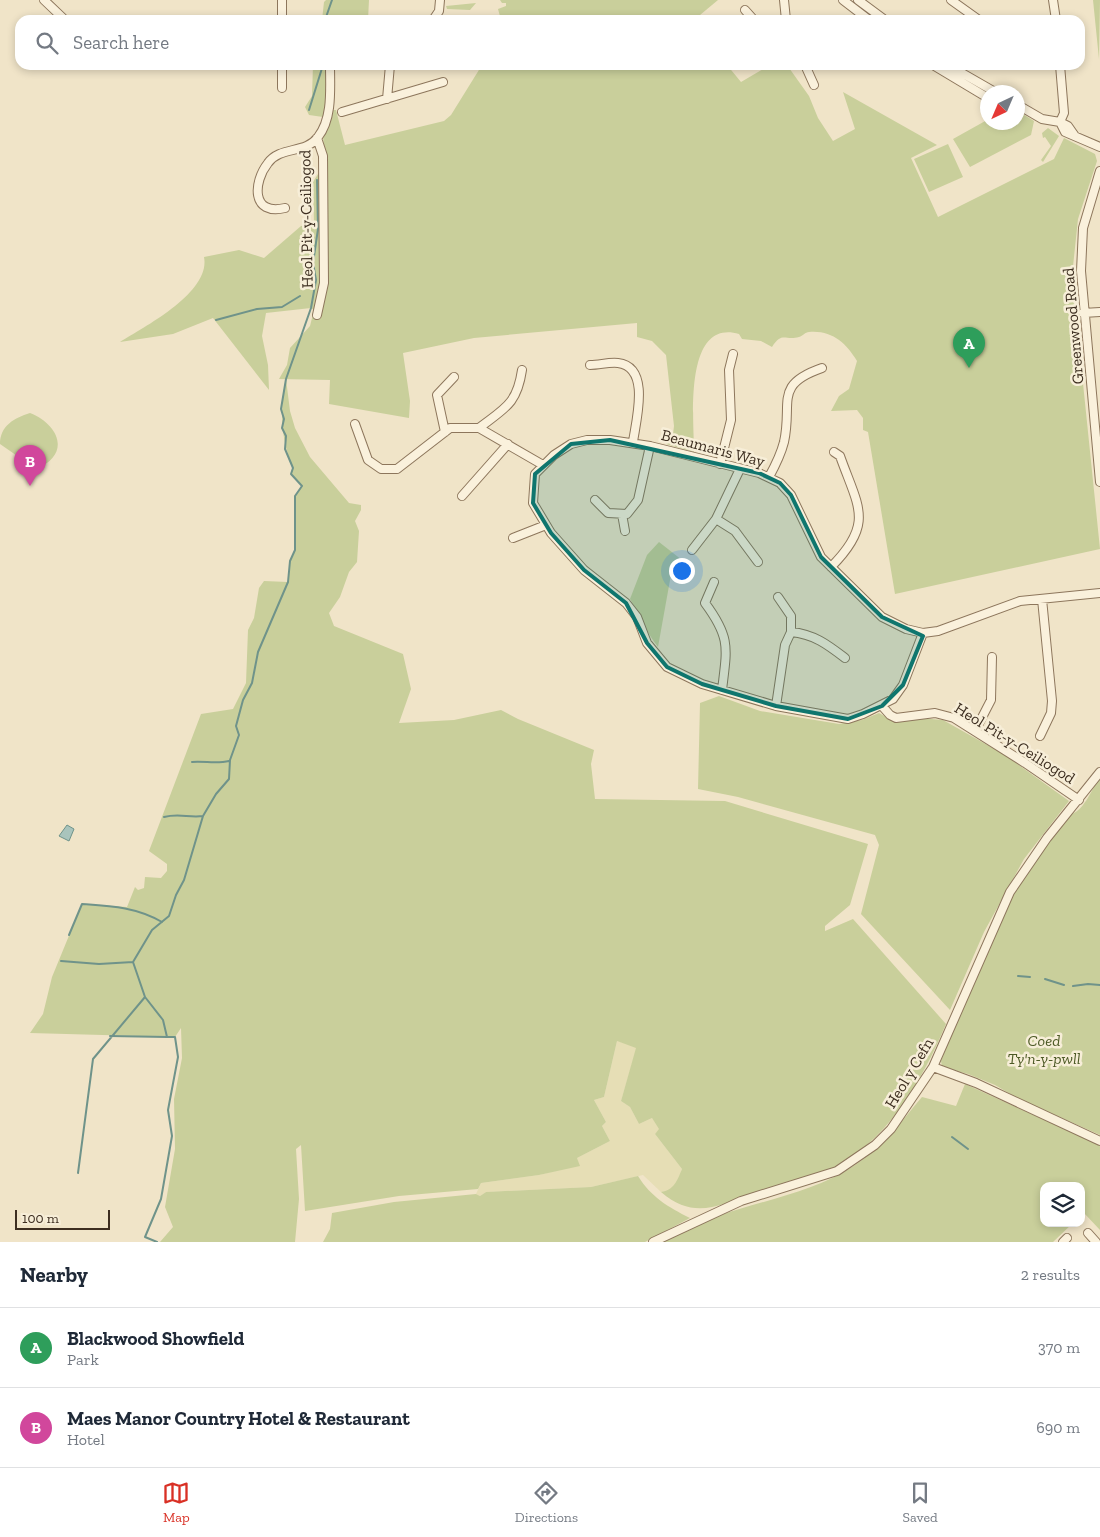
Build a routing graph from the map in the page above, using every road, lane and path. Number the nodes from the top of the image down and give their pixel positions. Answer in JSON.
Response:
{"nodes":[{"id":1,"x":44,"y":0,"type":"edge"},
{"id":2,"x":282,"y":0,"type":"edge"},
{"id":3,"x":440,"y":0,"type":"edge"},
{"id":4,"x":784,"y":0,"type":"edge"},
{"id":5,"x":844,"y":0,"type":"edge"},
{"id":6,"x":858,"y":0,"type":"edge"},
{"id":7,"x":951,"y":0,"type":"edge"},
{"id":8,"x":1053,"y":0,"type":"edge"},
{"id":9,"x":745,"y":10,"type":"dead end"},
{"id":10,"x":60,"y":15,"type":"edge"},
{"id":11,"x":282,"y":15,"type":"edge"},
{"id":12,"x":436,"y":15,"type":"edge"},
{"id":13,"x":750,"y":15,"type":"edge"},
{"id":14,"x":786,"y":15,"type":"edge"},
{"id":15,"x":863,"y":15,"type":"edge"},
{"id":16,"x":878,"y":15,"type":"edge"},
{"id":17,"x":972,"y":15,"type":"edge"},
{"id":18,"x":1055,"y":15,"type":"edge"},
{"id":19,"x":282,"y":70,"type":"edge"},
{"id":20,"x":330,"y":70,"type":"edge"},
{"id":21,"x":390,"y":70,"type":"edge"},
{"id":22,"x":806,"y":70,"type":"edge"},
{"id":23,"x":941,"y":70,"type":"edge"},
{"id":24,"x":957,"y":70,"type":"edge"},
{"id":25,"x":1060,"y":70,"type":"edge"},
{"id":26,"x":443,"y":82,"type":"dead end"},
{"id":27,"x":814,"y":85,"type":"dead end"},
{"id":28,"x":983,"y":85,"type":"edge"},
{"id":29,"x":282,"y":88,"type":"dead end"},
{"id":30,"x":980,"y":93,"type":"edge"},
{"id":31,"x":387,"y":99,"type":"junction"},
{"id":32,"x":1025,"y":109,"type":"edge"},
{"id":33,"x":342,"y":112,"type":"dead end"},
{"id":34,"x":1060,"y":122,"type":"junction"},
{"id":35,"x":317,"y":138,"type":"junction"},
{"id":36,"x":1100,"y":147,"type":"edge"},
{"id":37,"x":1100,"y":171,"type":"edge"},
{"id":38,"x":285,"y":208,"type":"dead end"},
{"id":39,"x":1100,"y":312,"type":"edge"},
{"id":40,"x":1083,"y":313,"type":"junction"},
{"id":41,"x":316,"y":315,"type":"dead end"},
{"id":42,"x":734,"y":354,"type":"dead end"},
{"id":43,"x":590,"y":365,"type":"dead end"},
{"id":44,"x":822,"y":368,"type":"dead end"},
{"id":45,"x":522,"y":370,"type":"dead end"},
{"id":46,"x":454,"y":377,"type":"dead end"},
{"id":47,"x":1091,"y":382,"type":"junction"},
{"id":48,"x":1100,"y":385,"type":"edge"},
{"id":49,"x":355,"y":424,"type":"dead end"},
{"id":50,"x":479,"y":428,"type":"junction"},
{"id":51,"x":445,"y":432,"type":"junction"},
{"id":52,"x":633,"y":442,"type":"junction"},
{"id":53,"x":508,"y":444,"type":"junction"},
{"id":54,"x":650,"y":446,"type":"junction"},
{"id":55,"x":847,"y":449,"type":"dead end"},
{"id":56,"x":720,"y":464,"type":"junction"},
{"id":57,"x":543,"y":465,"type":"junction"},
{"id":58,"x":740,"y":469,"type":"junction"},
{"id":59,"x":769,"y":478,"type":"junction"},
{"id":60,"x":1100,"y":482,"type":"edge"},
{"id":61,"x":462,"y":496,"type":"dead end"},
{"id":62,"x":594,"y":500,"type":"dead end"},
{"id":63,"x":622,"y":514,"type":"junction"},
{"id":64,"x":716,"y":519,"type":"junction"},
{"id":65,"x":546,"y":525,"type":"junction"},
{"id":66,"x":626,"y":531,"type":"dead end"},
{"id":67,"x":513,"y":538,"type":"dead end"},
{"id":68,"x":692,"y":550,"type":"dead end"},
{"id":69,"x":758,"y":562,"type":"dead end"},
{"id":70,"x":831,"y":567,"type":"junction"},
{"id":71,"x":714,"y":582,"type":"dead end"},
{"id":72,"x":1100,"y":593,"type":"edge"},
{"id":73,"x":778,"y":597,"type":"dead end"},
{"id":74,"x":1042,"y":599,"type":"junction"},
{"id":75,"x":791,"y":632,"type":"junction"},
{"id":76,"x":923,"y":633,"type":"junction"},
{"id":77,"x":992,"y":656,"type":"dead end"},
{"id":78,"x":839,"y":657,"type":"dead end"},
{"id":79,"x":722,"y":690,"type":"junction"},
{"id":80,"x":776,"y":706,"type":"junction"},
{"id":81,"x":882,"y":706,"type":"junction"},
{"id":82,"x":975,"y":731,"type":"junction"},
{"id":83,"x":1040,"y":733,"type":"dead end"},
{"id":84,"x":1100,"y":772,"type":"edge"},
{"id":85,"x":1078,"y":800,"type":"junction"},
{"id":86,"x":933,"y":1067,"type":"junction"},
{"id":87,"x":1100,"y":1141,"type":"edge"},
{"id":88,"x":1088,"y":1233,"type":"dead end"},
{"id":89,"x":652,"y":1242,"type":"edge"},
{"id":90,"x":1096,"y":1242,"type":"edge"}],
"edges":[{"from":1,"to":10,"type":"street"},
{"from":2,"to":11,"type":"street"},
{"from":3,"to":12,"type":"street"},
{"from":4,"to":14,"type":"street"},
{"from":5,"to":15,"type":"street"},
{"from":6,"to":16,"type":"street"},
{"from":7,"to":17,"type":"street"},
{"from":8,"to":18,"type":"street"},
{"from":9,"to":13,"type":"street"},
{"from":19,"to":29,"type":"street"},
{"from":20,"to":35,"type":"street","name":"Heol Pit-y-Ceiliogod"},
{"from":21,"to":31,"type":"street"},
{"from":22,"to":27,"type":"street"},
{"from":23,"to":30,"type":"street"},
{"from":24,"to":28,"type":"street"},
{"from":25,"to":34,"type":"street"},
{"from":26,"to":31,"type":"street"},
{"from":31,"to":33,"type":"street"},
{"from":32,"to":34,"type":"street"},
{"from":34,"to":36,"type":"street"},
{"from":35,"to":38,"type":"street"},
{"from":35,"to":41,"type":"street","name":"Heol Pit-y-Ceiliogod"},
{"from":37,"to":40,"type":"street","name":"Greenwood Road"},
{"from":39,"to":40,"type":"street"},
{"from":40,"to":47,"type":"street","name":"Greenwood Road"},
{"from":42,"to":56,"type":"street"},
{"from":43,"to":52,"type":"street"},
{"from":44,"to":59,"type":"street"},
{"from":45,"to":50,"type":"street"},
{"from":46,"to":51,"type":"street"},
{"from":47,"to":48,"type":"street"},
{"from":47,"to":60,"type":"street","name":"Greenwood Road"},
{"from":49,"to":51,"type":"street"},
{"from":50,"to":51,"type":"street"},
{"from":50,"to":53,"type":"street"},
{"from":52,"to":54,"type":"street","name":"Beaumaris Way"},
{"from":52,"to":57,"type":"street","name":"Beaumaris Way"},
{"from":53,"to":57,"type":"street"},
{"from":53,"to":61,"type":"street"},
{"from":54,"to":56,"type":"street","name":"Beaumaris Way"},
{"from":54,"to":63,"type":"street"},
{"from":55,"to":70,"type":"street"},
{"from":56,"to":58,"type":"street","name":"Beaumaris Way"},
{"from":57,"to":65,"type":"street"},
{"from":58,"to":59,"type":"street","name":"Beaumaris Way"},
{"from":58,"to":64,"type":"street"},
{"from":59,"to":70,"type":"street","name":"Beaumaris Way"},
{"from":62,"to":63,"type":"street"},
{"from":63,"to":66,"type":"street"},
{"from":64,"to":68,"type":"street"},
{"from":64,"to":69,"type":"street"},
{"from":65,"to":67,"type":"street"},
{"from":65,"to":79,"type":"street"},
{"from":70,"to":76,"type":"street","name":"Beaumaris Way"},
{"from":71,"to":79,"type":"street"},
{"from":72,"to":74,"type":"street","name":"Beaumaris Way"},
{"from":73,"to":75,"type":"street"},
{"from":74,"to":76,"type":"street","name":"Beaumaris Way"},
{"from":74,"to":83,"type":"street"},
{"from":75,"to":78,"type":"street"},
{"from":75,"to":80,"type":"street"},
{"from":76,"to":81,"type":"street"},
{"from":77,"to":82,"type":"street"},
{"from":79,"to":80,"type":"street"},
{"from":80,"to":81,"type":"street"},
{"from":81,"to":82,"type":"street","name":"Heol Pit-y-Ceiliogod"},
{"from":82,"to":85,"type":"street","name":"Heol Pit-y-Ceiliogod"},
{"from":84,"to":85,"type":"street","name":"Heol y Cefn"},
{"from":85,"to":86,"type":"street","name":"Heol y Cefn"},
{"from":86,"to":87,"type":"street"},
{"from":86,"to":89,"type":"street","name":"Heol y Cefn"},
{"from":88,"to":90,"type":"street"}]}
